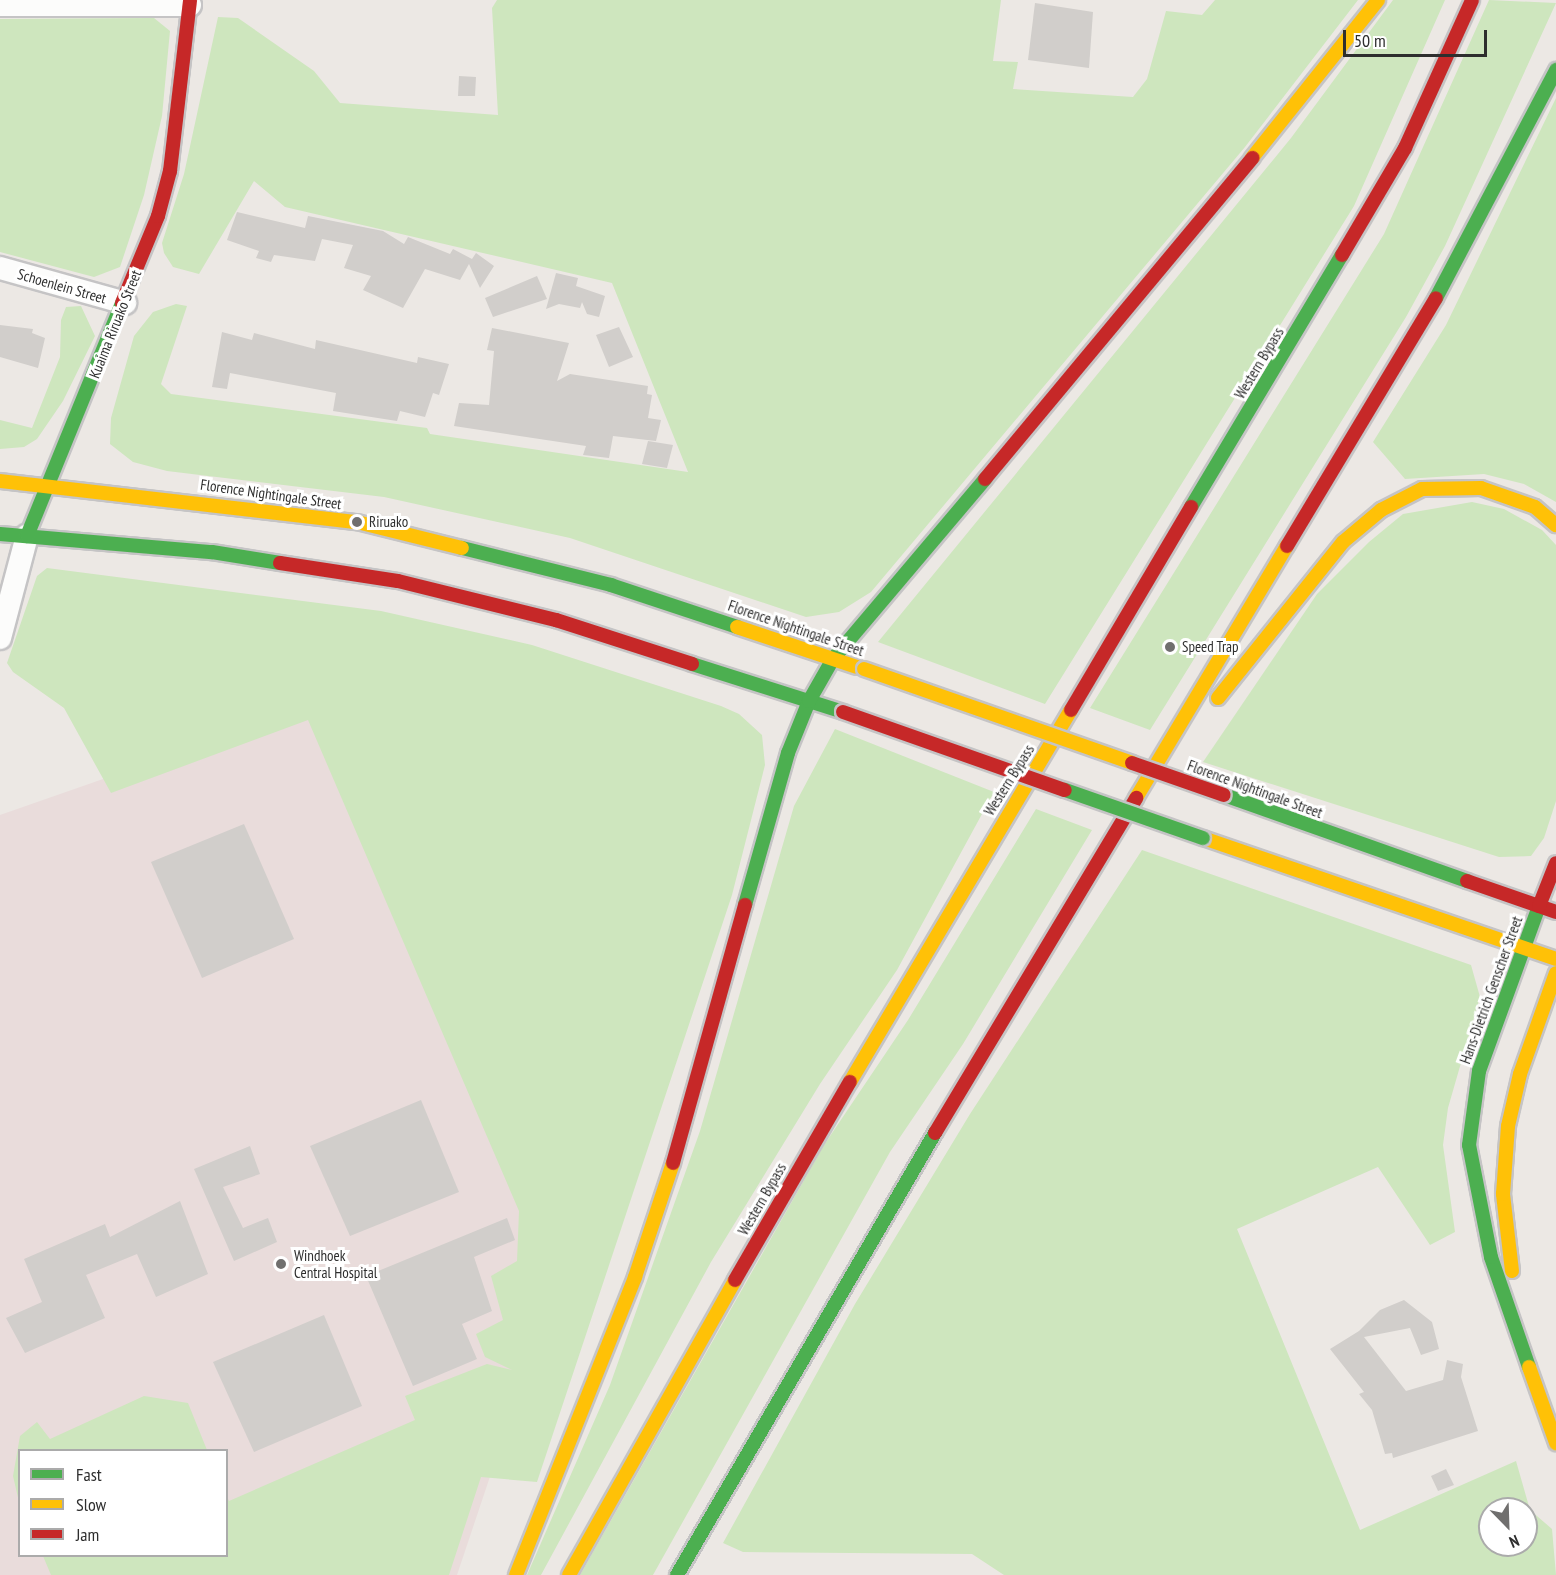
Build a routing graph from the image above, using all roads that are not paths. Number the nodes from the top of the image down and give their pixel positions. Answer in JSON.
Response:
{"nodes":[{"id":1,"x":1378,"y":0,"type":"edge"},
{"id":2,"x":1472,"y":0,"type":"edge"},
{"id":3,"x":190,"y":2,"type":"edge"},
{"id":4,"x":0,"y":5,"type":"edge"},
{"id":5,"x":1556,"y":70,"type":"edge"},
{"id":6,"x":0,"y":268,"type":"edge"},
{"id":7,"x":125,"y":303,"type":"junction"},
{"id":8,"x":0,"y":480,"type":"edge"},
{"id":9,"x":48,"y":483,"type":"junction"},
{"id":10,"x":1556,"y":525,"type":"edge"},
{"id":11,"x":0,"y":534,"type":"edge"},
{"id":12,"x":27,"y":536,"type":"junction"},
{"id":13,"x":0,"y":639,"type":"edge"},
{"id":14,"x":833,"y":659,"type":"junction"},
{"id":15,"x":809,"y":701,"type":"junction"},
{"id":16,"x":1141,"y":795,"type":"junction"},
{"id":17,"x":1556,"y":862,"type":"edge"},
{"id":18,"x":1539,"y":906,"type":"junction"},
{"id":19,"x":1556,"y":912,"type":"edge"},
{"id":20,"x":1522,"y":948,"type":"junction"},
{"id":21,"x":1556,"y":959,"type":"edge"},
{"id":22,"x":1556,"y":973,"type":"edge"},
{"id":23,"x":1520,"y":1329,"type":"junction"},
{"id":24,"x":1556,"y":1443,"type":"edge"},
{"id":25,"x":516,"y":1575,"type":"edge"},
{"id":26,"x":570,"y":1575,"type":"edge"},
{"id":27,"x":676,"y":1575,"type":"edge"}],
"edges":[{"from":1,"to":14,"type":"main road"},
{"from":2,"to":26,"type":"main road","name":"Western Bypass"},
{"from":3,"to":4,"type":"street"},
{"from":3,"to":7,"type":"main road","name":"Kuaima Riruako Street"},
{"from":5,"to":16,"type":"main road"},
{"from":6,"to":7,"type":"street","name":"Schoenlein Street"},
{"from":7,"to":9,"type":"main road","name":"Kuaima Riruako Street"},
{"from":8,"to":9,"type":"main road","name":"Florence Nightingale Street"},
{"from":9,"to":12,"type":"main road","name":"Kuaima Riruako Street"},
{"from":9,"to":14,"type":"main road","name":"Florence Nightingale Street"},
{"from":10,"to":16,"type":"main road"},
{"from":11,"to":12,"type":"main road"},
{"from":12,"to":13,"type":"street","name":"Kuaima Riruako Street"},
{"from":12,"to":15,"type":"main road"},
{"from":14,"to":15,"type":"main road"},
{"from":14,"to":18,"type":"main road","name":"Florence Nightingale Street","bridge":true},
{"from":15,"to":20,"type":"main road","bridge":true},
{"from":15,"to":25,"type":"main road"},
{"from":16,"to":27,"type":"main road"},
{"from":17,"to":18,"type":"main road","name":"Hans-Dietrich Genscher Street"},
{"from":18,"to":19,"type":"main road","name":"Florence Nightingale Street"},
{"from":18,"to":20,"type":"main road","name":"Hans-Dietrich Genscher Street"},
{"from":20,"to":21,"type":"main road"},
{"from":20,"to":23,"type":"main road","name":"Hans-Dietrich Genscher Street"},
{"from":22,"to":23,"type":"main road","name":"Hans-Dietrich Genscher Street"},
{"from":23,"to":24,"type":"main road","name":"Hans-Dietrich Genscher Street"}]}
